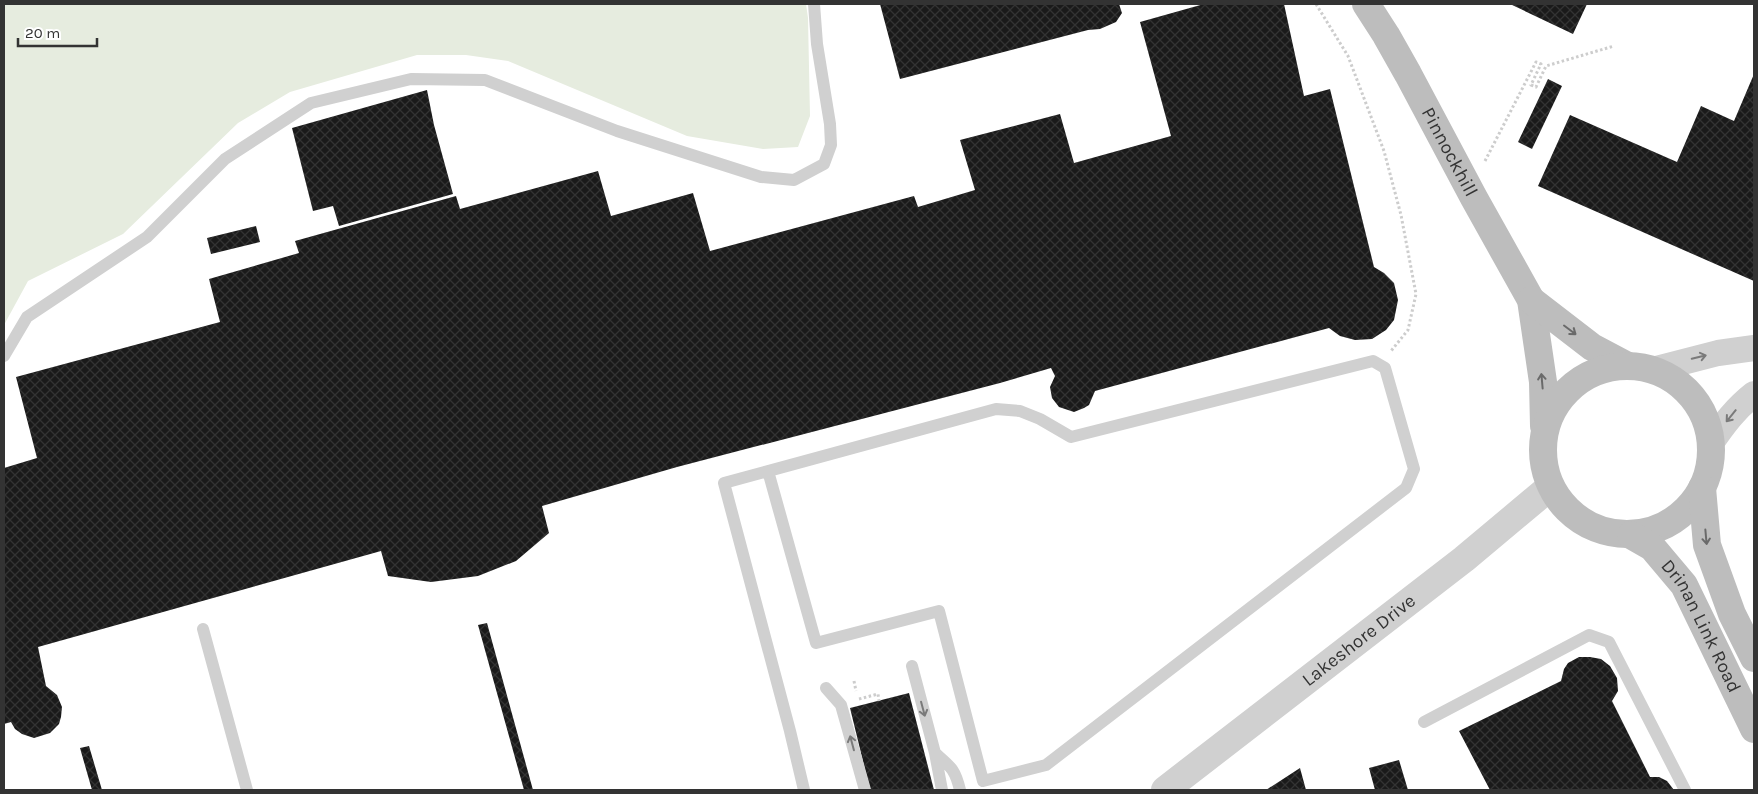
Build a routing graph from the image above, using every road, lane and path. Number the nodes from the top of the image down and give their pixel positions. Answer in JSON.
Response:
{"nodes":[{"id":1,"x":814,"y":4,"type":"edge"},
{"id":2,"x":1316,"y":4,"type":"edge"},
{"id":3,"x":1366,"y":4,"type":"edge"},
{"id":4,"x":1614,"y":46,"type":"dead end"},
{"id":5,"x":1484,"y":162,"type":"dead end"},
{"id":6,"x":1531,"y":300,"type":"junction"},
{"id":7,"x":1754,"y":348,"type":"edge"},
{"id":8,"x":4,"y":356,"type":"edge"},
{"id":9,"x":1379,"y":364,"type":"junction"},
{"id":10,"x":1626,"y":365,"type":"junction"},
{"id":11,"x":1652,"y":370,"type":"junction"},
{"id":12,"x":1754,"y":394,"type":"edge"},
{"id":13,"x":1544,"y":430,"type":"junction"},
{"id":14,"x":1711,"y":443,"type":"junction"},
{"id":15,"x":768,"y":471,"type":"junction"},
{"id":16,"x":1550,"y":487,"type":"junction"},
{"id":17,"x":1702,"y":488,"type":"junction"},
{"id":18,"x":1631,"y":535,"type":"junction"},
{"id":19,"x":204,"y":629,"type":"dead end"},
{"id":20,"x":1754,"y":658,"type":"edge"},
{"id":21,"x":912,"y":666,"type":"dead end"},
{"id":22,"x":854,"y":681,"type":"dead end"},
{"id":23,"x":826,"y":688,"type":"dead end"},
{"id":24,"x":879,"y":701,"type":"dead end"},
{"id":25,"x":1424,"y":722,"type":"dead end"},
{"id":26,"x":1754,"y":729,"type":"edge"},
{"id":27,"x":935,"y":753,"type":"junction"},
{"id":28,"x":247,"y":790,"type":"edge"},
{"id":29,"x":804,"y":790,"type":"edge"},
{"id":30,"x":865,"y":790,"type":"edge"},
{"id":31,"x":942,"y":790,"type":"edge"},
{"id":32,"x":960,"y":790,"type":"edge"},
{"id":33,"x":1165,"y":790,"type":"edge"},
{"id":34,"x":1685,"y":790,"type":"edge"}],
"edges":[{"from":1,"to":8,"type":"lane"},
{"from":2,"to":9,"type":"path"},
{"from":3,"to":6,"type":"main road","name":"Pinnockhill"},
{"from":4,"to":5,"type":"path"},
{"from":6,"to":10,"type":"main road","name":"Pinnockhill","one_way":true},
{"from":13,"to":6,"type":"main road","name":"Pinnockhill","one_way":true},
{"from":11,"to":7,"type":"street","one_way":true},
{"from":9,"to":15,"type":"lane"},
{"from":9,"to":15,"type":"lane"},
{"from":10,"to":11,"type":"main road"},
{"from":10,"to":13,"type":"main road"},
{"from":11,"to":14,"type":"main road"},
{"from":12,"to":14,"type":"street","one_way":true},
{"from":13,"to":16,"type":"main road"},
{"from":14,"to":17,"type":"main road"},
{"from":15,"to":29,"type":"lane"},
{"from":16,"to":18,"type":"main road"},
{"from":16,"to":33,"type":"street","name":"Lakeshore Drive"},
{"from":17,"to":18,"type":"main road"},
{"from":17,"to":20,"type":"main road","name":"Drinan Link Road","one_way":true},
{"from":18,"to":26,"type":"main road","name":"Drinan Link Road"},
{"from":19,"to":28,"type":"lane"},
{"from":21,"to":27,"type":"lane","one_way":true},
{"from":22,"to":24,"type":"path"},
{"from":30,"to":23,"type":"lane","one_way":true},
{"from":25,"to":34,"type":"lane"},
{"from":27,"to":31,"type":"lane"},
{"from":27,"to":32,"type":"lane"}]}
